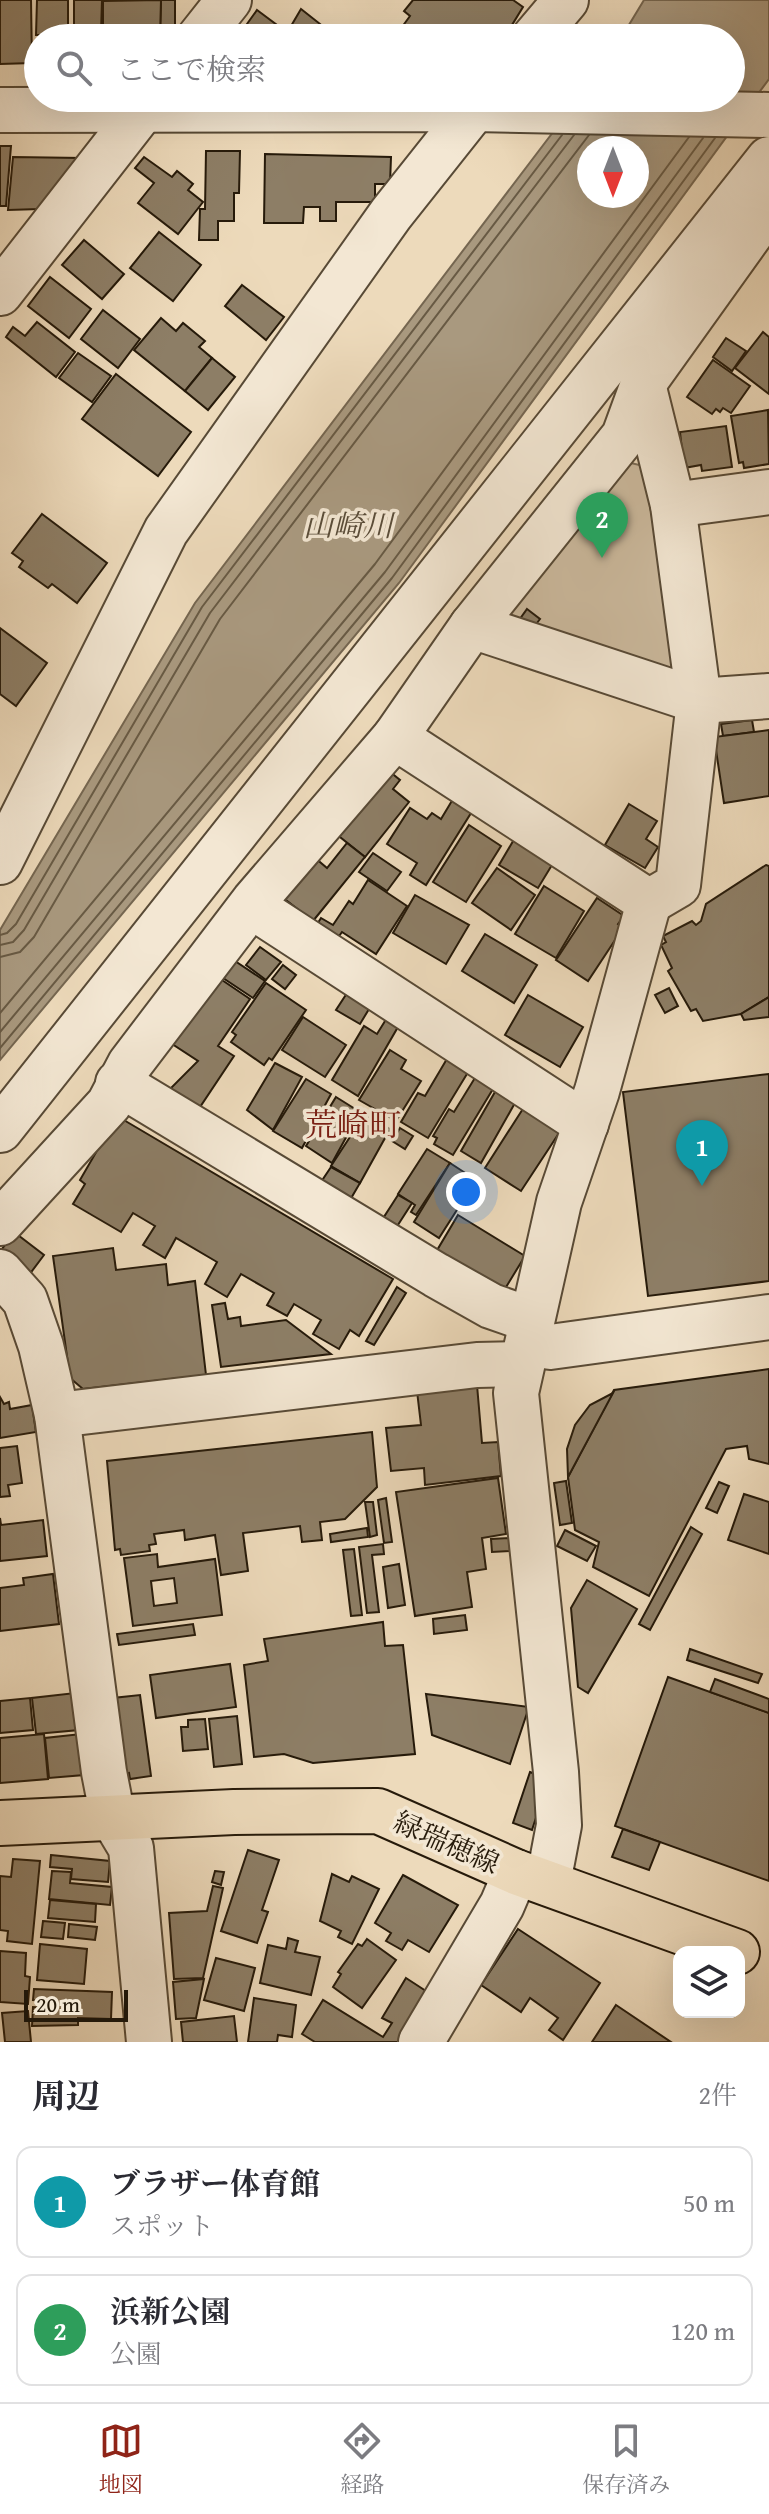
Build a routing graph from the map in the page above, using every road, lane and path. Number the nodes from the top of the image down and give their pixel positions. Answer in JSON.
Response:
{"nodes":[{"id":1,"x":229,"y":0,"type":"edge"},
{"id":2,"x":566,"y":0,"type":"edge"},
{"id":3,"x":210,"y":24,"type":"edge"},
{"id":4,"x":546,"y":24,"type":"edge"},
{"id":5,"x":24,"y":109,"type":"edge"},
{"id":6,"x":0,"y":110,"type":"edge"},
{"id":7,"x":141,"y":112,"type":"edge"},
{"id":8,"x":478,"y":112,"type":"edge"},
{"id":9,"x":674,"y":112,"type":"edge"},
{"id":10,"x":769,"y":115,"type":"edge"},
{"id":11,"x":769,"y":159,"type":"edge"},
{"id":12,"x":769,"y":208,"type":"edge"},
{"id":13,"x":769,"y":260,"type":"edge"},
{"id":14,"x":0,"y":293,"type":"edge"},
{"id":15,"x":648,"y":400,"type":"junction"},
{"id":16,"x":769,"y":492,"type":"edge"},
{"id":17,"x":673,"y":505,"type":"junction"},
{"id":18,"x":472,"y":626,"type":"junction"},
{"id":19,"x":769,"y":696,"type":"edge"},
{"id":20,"x":699,"y":701,"type":"junction"},
{"id":21,"x":395,"y":737,"type":"junction"},
{"id":22,"x":0,"y":862,"type":"edge"},
{"id":23,"x":649,"y":902,"type":"junction"},
{"id":24,"x":253,"y":907,"type":"junction"},
{"id":25,"x":118,"y":1083,"type":"junction"},
{"id":26,"x":586,"y":1124,"type":"junction"},
{"id":27,"x":0,"y":1130,"type":"edge"},
{"id":28,"x":0,"y":1223,"type":"edge"},
{"id":29,"x":0,"y":1272,"type":"edge"},
{"id":30,"x":769,"y":1317,"type":"edge"},
{"id":31,"x":527,"y":1342,"type":"junction"},
{"id":32,"x":57,"y":1415,"type":"junction"},
{"id":33,"x":113,"y":1818,"type":"junction"},
{"id":34,"x":0,"y":1823,"type":"edge"},
{"id":35,"x":532,"y":1878,"type":"junction"},
{"id":36,"x":721,"y":1946,"type":"edge"},
{"id":37,"x":745,"y":1955,"type":"edge"},
{"id":38,"x":769,"y":1964,"type":"edge"},
{"id":39,"x":149,"y":2042,"type":"edge"},
{"id":40,"x":421,"y":2042,"type":"edge"}],
"edges":[{"from":1,"to":3,"type":"street"},
{"from":2,"to":4,"type":"street"},
{"from":5,"to":6,"type":"street"},
{"from":7,"to":14,"type":"street"},
{"from":8,"to":22,"type":"street"},
{"from":9,"to":10,"type":"street"},
{"from":11,"to":27,"type":"street"},
{"from":12,"to":15,"type":"street"},
{"from":13,"to":15,"type":"street"},
{"from":15,"to":17,"type":"street"},
{"from":15,"to":18,"type":"street"},
{"from":16,"to":17,"type":"street"},
{"from":17,"to":20,"type":"street"},
{"from":18,"to":20,"type":"street"},
{"from":18,"to":21,"type":"street"},
{"from":19,"to":20,"type":"street"},
{"from":20,"to":23,"type":"street"},
{"from":21,"to":23,"type":"street"},
{"from":21,"to":24,"type":"street"},
{"from":23,"to":26,"type":"street"},
{"from":24,"to":25,"type":"street"},
{"from":24,"to":26,"type":"street"},
{"from":25,"to":28,"type":"street"},
{"from":25,"to":31,"type":"street"},
{"from":26,"to":31,"type":"street"},
{"from":29,"to":32,"type":"street"},
{"from":30,"to":31,"type":"street"},
{"from":31,"to":32,"type":"street"},
{"from":31,"to":35,"type":"street"},
{"from":32,"to":33,"type":"street"},
{"from":33,"to":34,"type":"main road","name":"緑瑞穂線"},
{"from":33,"to":35,"type":"main road","name":"緑瑞穂線"},
{"from":33,"to":39,"type":"street"},
{"from":35,"to":36,"type":"main road","name":"緑瑞穂線"},
{"from":35,"to":40,"type":"street"},
{"from":37,"to":38,"type":"main road","name":"緑瑞穂線"}]}
